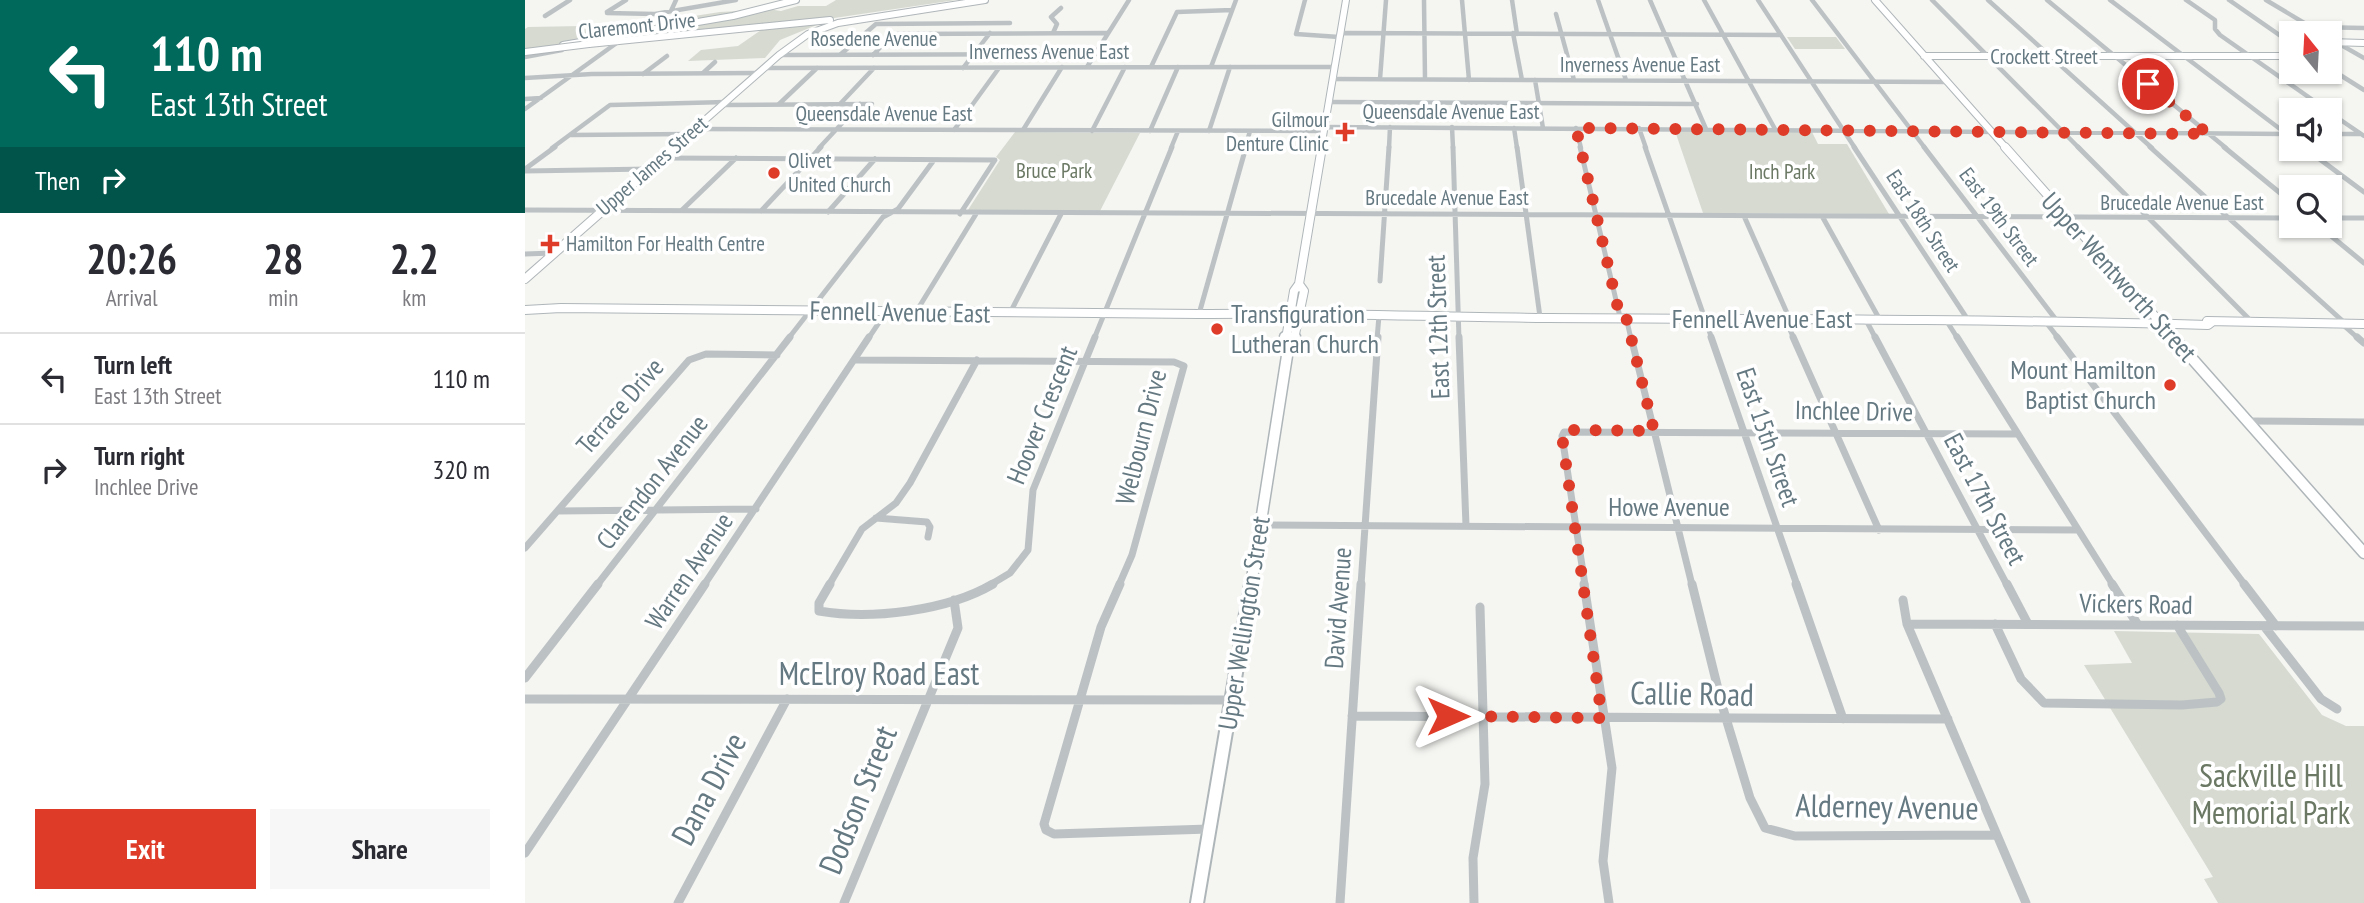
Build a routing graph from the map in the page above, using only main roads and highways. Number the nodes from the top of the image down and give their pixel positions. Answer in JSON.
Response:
{"nodes":[{"id":1,"x":796,"y":0,"type":"edge"},
{"id":2,"x":969,"y":0,"type":"edge"},
{"id":3,"x":985,"y":0,"type":"edge"},
{"id":4,"x":1346,"y":0,"type":"edge"},
{"id":5,"x":1875,"y":0,"type":"edge"},
{"id":6,"x":876,"y":13,"type":"junction"},
{"id":7,"x":2342,"y":42,"type":"edge"},
{"id":8,"x":2364,"y":43,"type":"edge"},
{"id":9,"x":525,"y":54,"type":"edge"},
{"id":10,"x":779,"y":55,"type":"junction"},
{"id":11,"x":1924,"y":56,"type":"junction"},
{"id":12,"x":2279,"y":56,"type":"edge"},
{"id":13,"x":525,"y":279,"type":"edge"},
{"id":14,"x":525,"y":307,"type":"edge"},
{"id":15,"x":1294,"y":315,"type":"junction"},
{"id":16,"x":2160,"y":322,"type":"junction"},
{"id":17,"x":2364,"y":324,"type":"edge"},
{"id":18,"x":2364,"y":553,"type":"edge"},
{"id":19,"x":1197,"y":903,"type":"edge"}],
"edges":[{"from":1,"to":9,"type":"main road"},
{"from":2,"to":6,"type":"main road"},
{"from":3,"to":10,"type":"main road"},
{"from":4,"to":15,"type":"main road","name":"Upper Wellington Street"},
{"from":5,"to":11,"type":"main road","name":"Upper Wentworth Street"},
{"from":6,"to":9,"type":"main road","bridge":true},
{"from":6,"to":10,"type":"main road"},
{"from":7,"to":8,"type":"main road"},
{"from":10,"to":13,"type":"main road","name":"Upper James Street"},
{"from":11,"to":12,"type":"main road","name":"Crockett Street"},
{"from":11,"to":16,"type":"main road","name":"Upper Wentworth Street"},
{"from":14,"to":15,"type":"main road","name":"Fennell Avenue East"},
{"from":15,"to":16,"type":"main road","name":"Fennell Avenue East"},
{"from":15,"to":19,"type":"main road","name":"Upper Wellington Street"},
{"from":16,"to":17,"type":"main road","name":"Fennell Avenue East"},
{"from":16,"to":18,"type":"main road","name":"Upper Wentworth Street"}]}
